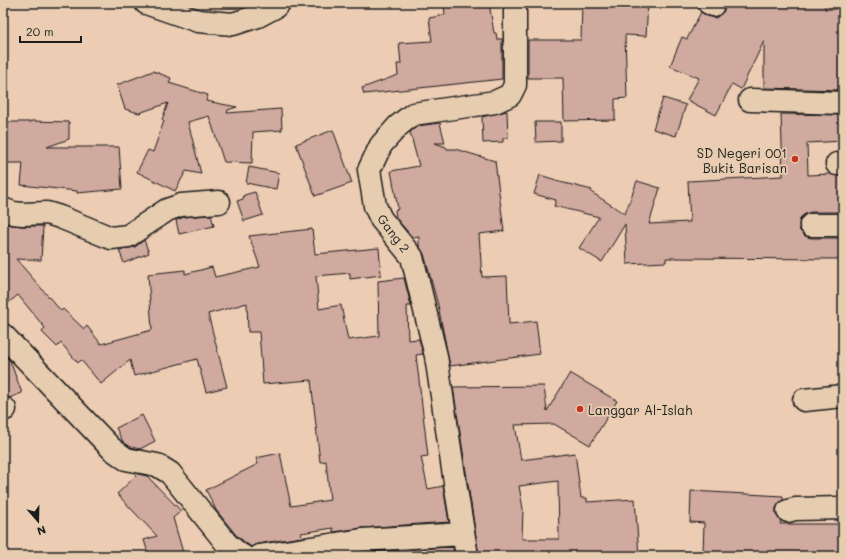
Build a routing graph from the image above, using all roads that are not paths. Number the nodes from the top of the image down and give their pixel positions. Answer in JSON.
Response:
{"nodes":[{"id":1,"x":146,"y":3,"type":"edge"},
{"id":2,"x":279,"y":3,"type":"edge"},
{"id":3,"x":515,"y":3,"type":"edge"},
{"id":4,"x":750,"y":100,"type":"dead end"},
{"id":5,"x":843,"y":103,"type":"edge"},
{"id":6,"x":219,"y":202,"type":"dead end"},
{"id":7,"x":3,"y":209,"type":"edge"},
{"id":8,"x":843,"y":225,"type":"edge"},
{"id":9,"x":811,"y":226,"type":"dead end"},
{"id":10,"x":3,"y":335,"type":"edge"},
{"id":11,"x":843,"y":396,"type":"edge"},
{"id":12,"x":804,"y":400,"type":"dead end"},
{"id":13,"x":843,"y":508,"type":"edge"},
{"id":14,"x":788,"y":510,"type":"dead end"},
{"id":15,"x":463,"y":534,"type":"junction"},
{"id":16,"x":243,"y":556,"type":"edge"},
{"id":17,"x":259,"y":556,"type":"edge"},
{"id":18,"x":467,"y":556,"type":"edge"}],
"edges":[{"from":1,"to":2,"type":"street"},
{"from":3,"to":15,"type":"street","name":"Gang 2"},
{"from":4,"to":5,"type":"street"},
{"from":6,"to":7,"type":"street"},
{"from":8,"to":9,"type":"street"},
{"from":10,"to":16,"type":"street"},
{"from":11,"to":12,"type":"street"},
{"from":13,"to":14,"type":"street"},
{"from":15,"to":17,"type":"street"},
{"from":15,"to":18,"type":"street","name":"Gang 2"}]}
